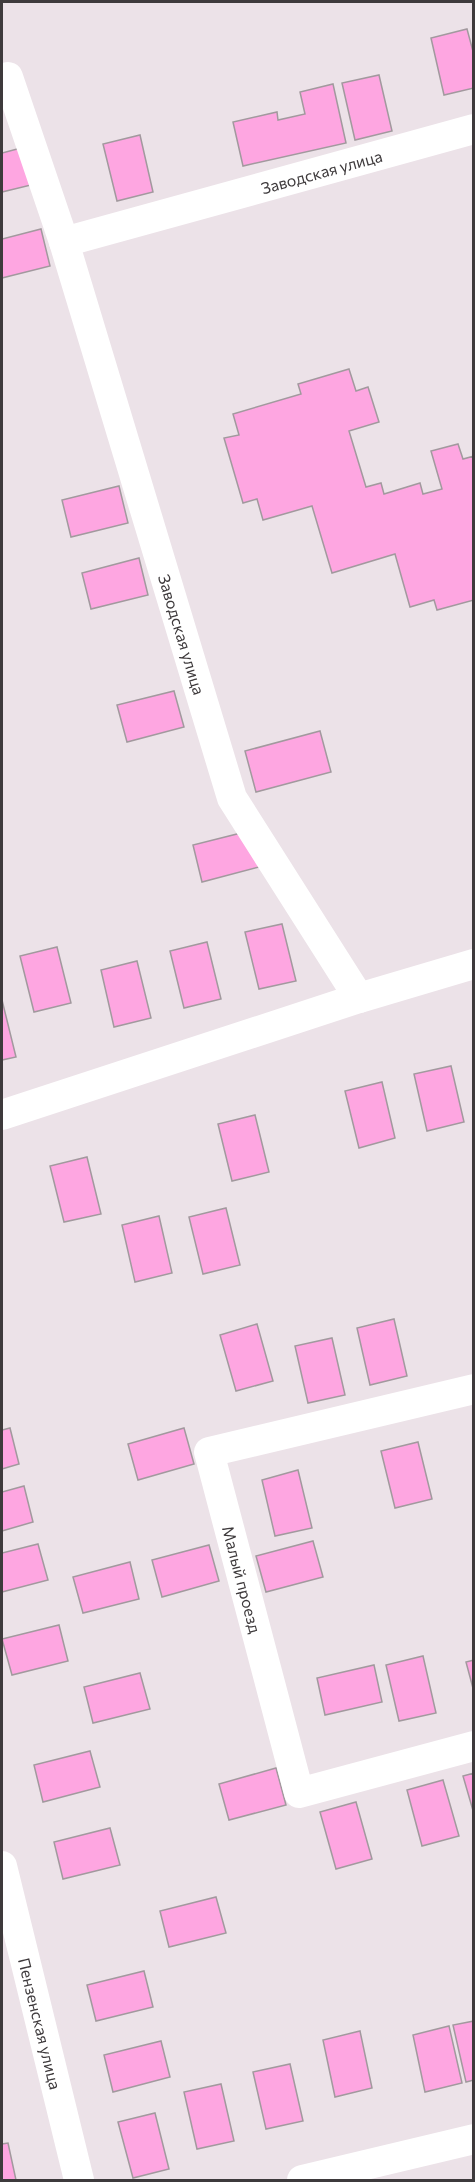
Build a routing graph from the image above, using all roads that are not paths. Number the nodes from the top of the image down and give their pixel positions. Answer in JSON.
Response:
{"nodes":[{"id":1,"x":8,"y":77,"type":"dead end"},
{"id":2,"x":474,"y":129,"type":"edge"},
{"id":3,"x":64,"y":242,"type":"junction"},
{"id":4,"x":474,"y":964,"type":"edge"},
{"id":5,"x":360,"y":998,"type":"junction"},
{"id":6,"x":2,"y":1115,"type":"edge"},
{"id":7,"x":474,"y":1389,"type":"edge"},
{"id":8,"x":474,"y":1746,"type":"edge"},
{"id":9,"x":2,"y":1866,"type":"edge"},
{"id":10,"x":474,"y":2139,"type":"edge"},
{"id":11,"x":80,"y":2181,"type":"edge"},
{"id":12,"x":302,"y":2181,"type":"edge"}],
"edges":[{"from":1,"to":3,"type":"street","name":"Заводская улица"},
{"from":2,"to":3,"type":"street","name":"Заводская улица"},
{"from":3,"to":5,"type":"street","name":"Заводская улица"},
{"from":4,"to":5,"type":"street"},
{"from":5,"to":6,"type":"street"},
{"from":7,"to":8,"type":"street","name":"Малый проезд"},
{"from":9,"to":11,"type":"street","name":"Пензенская улица"},
{"from":10,"to":12,"type":"street"}]}
